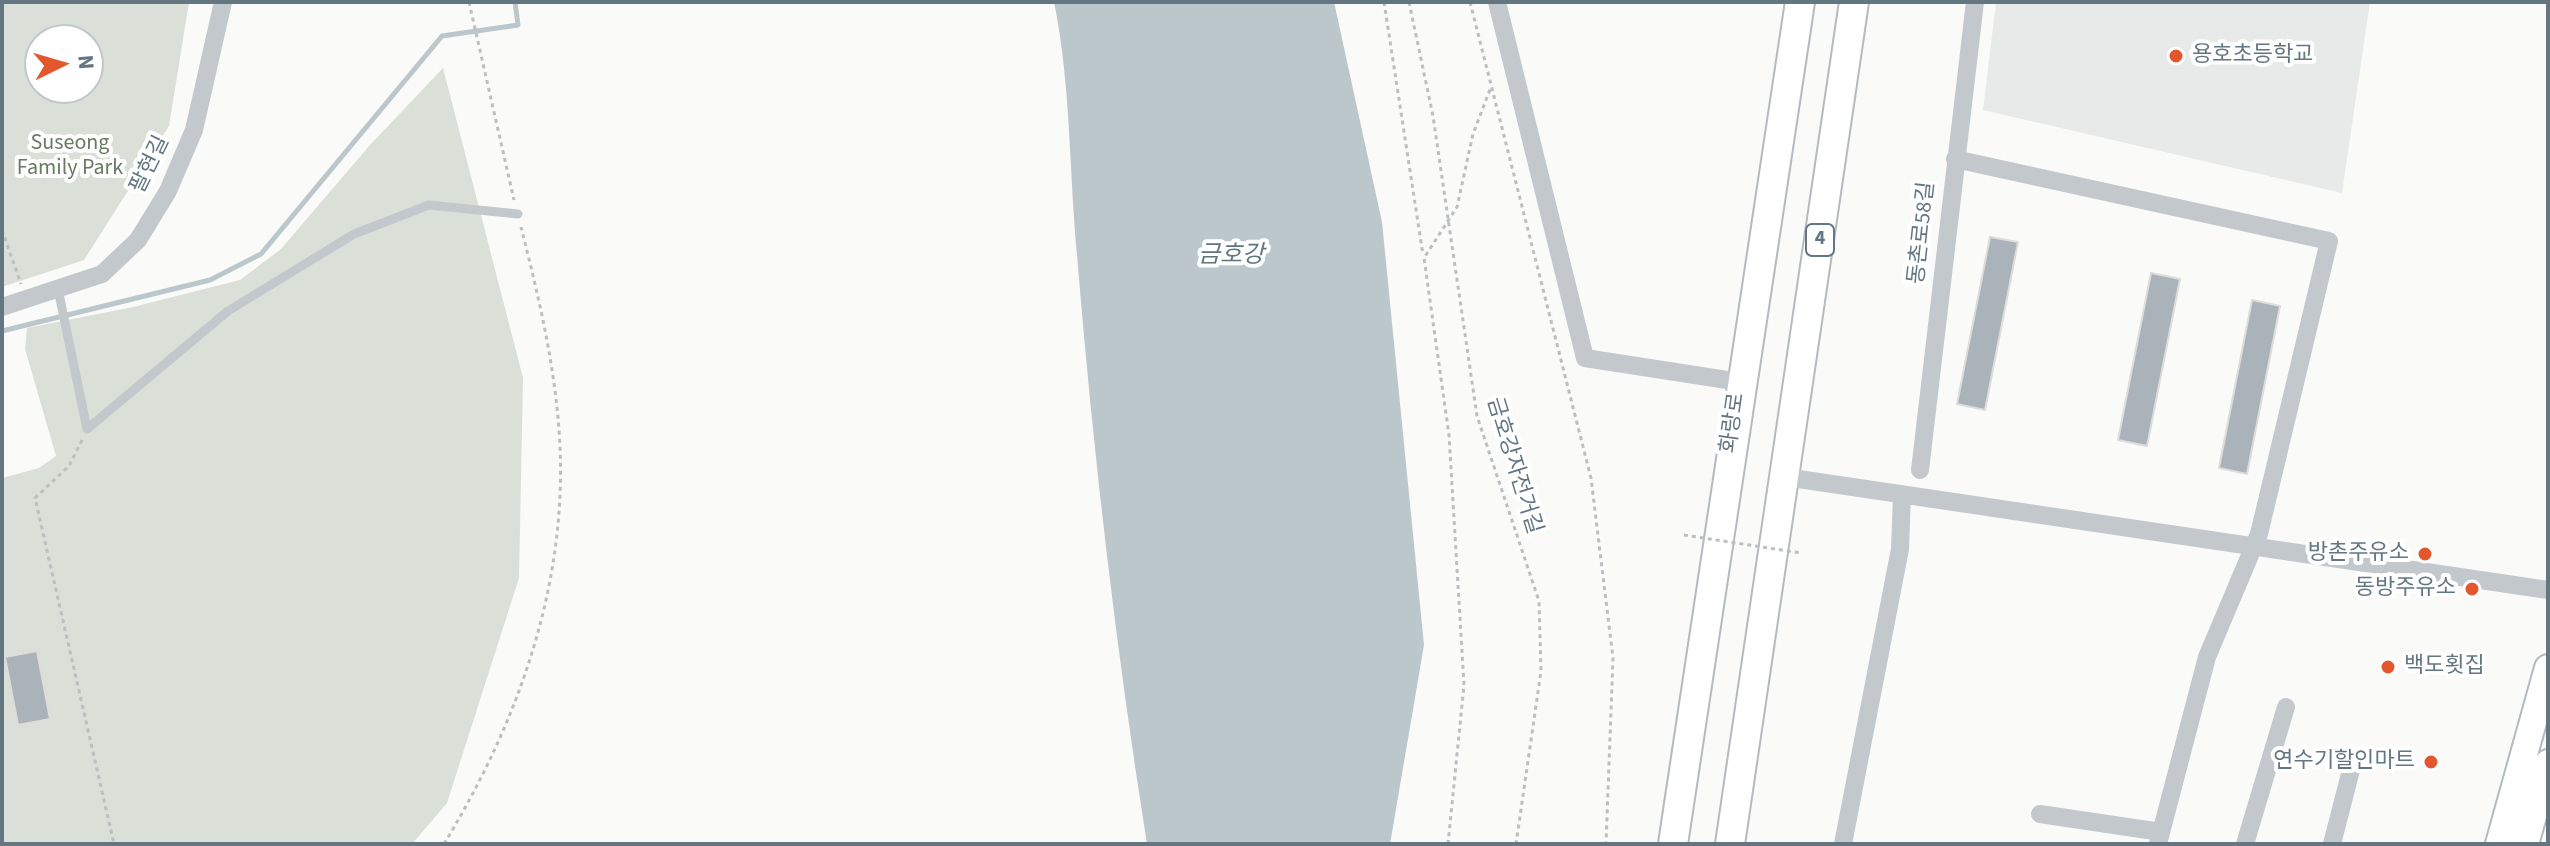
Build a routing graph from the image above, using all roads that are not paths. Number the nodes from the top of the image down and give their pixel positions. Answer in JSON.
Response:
{"nodes":[{"id":1,"x":223,"y":2,"type":"edge"},
{"id":2,"x":1497,"y":2,"type":"edge"},
{"id":3,"x":1800,"y":2,"type":"edge"},
{"id":4,"x":1854,"y":2,"type":"edge"},
{"id":5,"x":1975,"y":2,"type":"edge"},
{"id":6,"x":1955,"y":159,"type":"junction"},
{"id":7,"x":518,"y":214,"type":"road end"},
{"id":8,"x":58,"y":289,"type":"junction"},
{"id":9,"x":2,"y":307,"type":"edge"},
{"id":10,"x":1740,"y":382,"type":"junction"},
{"id":11,"x":1920,"y":470,"type":"dead end"},
{"id":12,"x":1785,"y":477,"type":"junction"},
{"id":13,"x":1902,"y":495,"type":"junction"},
{"id":14,"x":2253,"y":549,"type":"junction"},
{"id":15,"x":2548,"y":590,"type":"edge"},
{"id":16,"x":2548,"y":668,"type":"edge"},
{"id":17,"x":2286,"y":707,"type":"dead end"},
{"id":18,"x":2548,"y":763,"type":"edge"},
{"id":19,"x":2352,"y":766,"type":"dead end"},
{"id":20,"x":2040,"y":814,"type":"dead end"},
{"id":21,"x":2160,"y":838,"type":"edge"},
{"id":22,"x":1673,"y":844,"type":"edge"},
{"id":23,"x":1730,"y":844,"type":"edge"},
{"id":24,"x":1843,"y":844,"type":"edge"},
{"id":25,"x":2245,"y":844,"type":"edge"},
{"id":26,"x":2332,"y":844,"type":"edge"},
{"id":27,"x":2499,"y":844,"type":"edge"},
{"id":28,"x":2525,"y":844,"type":"edge"}],
"edges":[{"from":1,"to":8,"type":"street","name":"팔현길"},
{"from":2,"to":10,"type":"street"},
{"from":3,"to":10,"type":"main road","name":"화랑로"},
{"from":4,"to":12,"type":"main road","number":"4"},
{"from":5,"to":6,"type":"street","name":"동촌로58길"},
{"from":6,"to":11,"type":"street","name":"동촌로58길"},
{"from":6,"to":14,"type":"street"},
{"from":7,"to":8,"type":"lane"},
{"from":8,"to":9,"type":"street","name":"팔현길"},
{"from":10,"to":22,"type":"main road","name":"화랑로"},
{"from":12,"to":13,"type":"street"},
{"from":12,"to":23,"type":"main road","number":"4"},
{"from":13,"to":14,"type":"street"},
{"from":13,"to":24,"type":"street"},
{"from":14,"to":15,"type":"street"},
{"from":14,"to":21,"type":"street"},
{"from":16,"to":27,"type":"main road"},
{"from":17,"to":25,"type":"street"},
{"from":18,"to":28,"type":"main road"},
{"from":19,"to":26,"type":"street"},
{"from":20,"to":21,"type":"street"}]}
